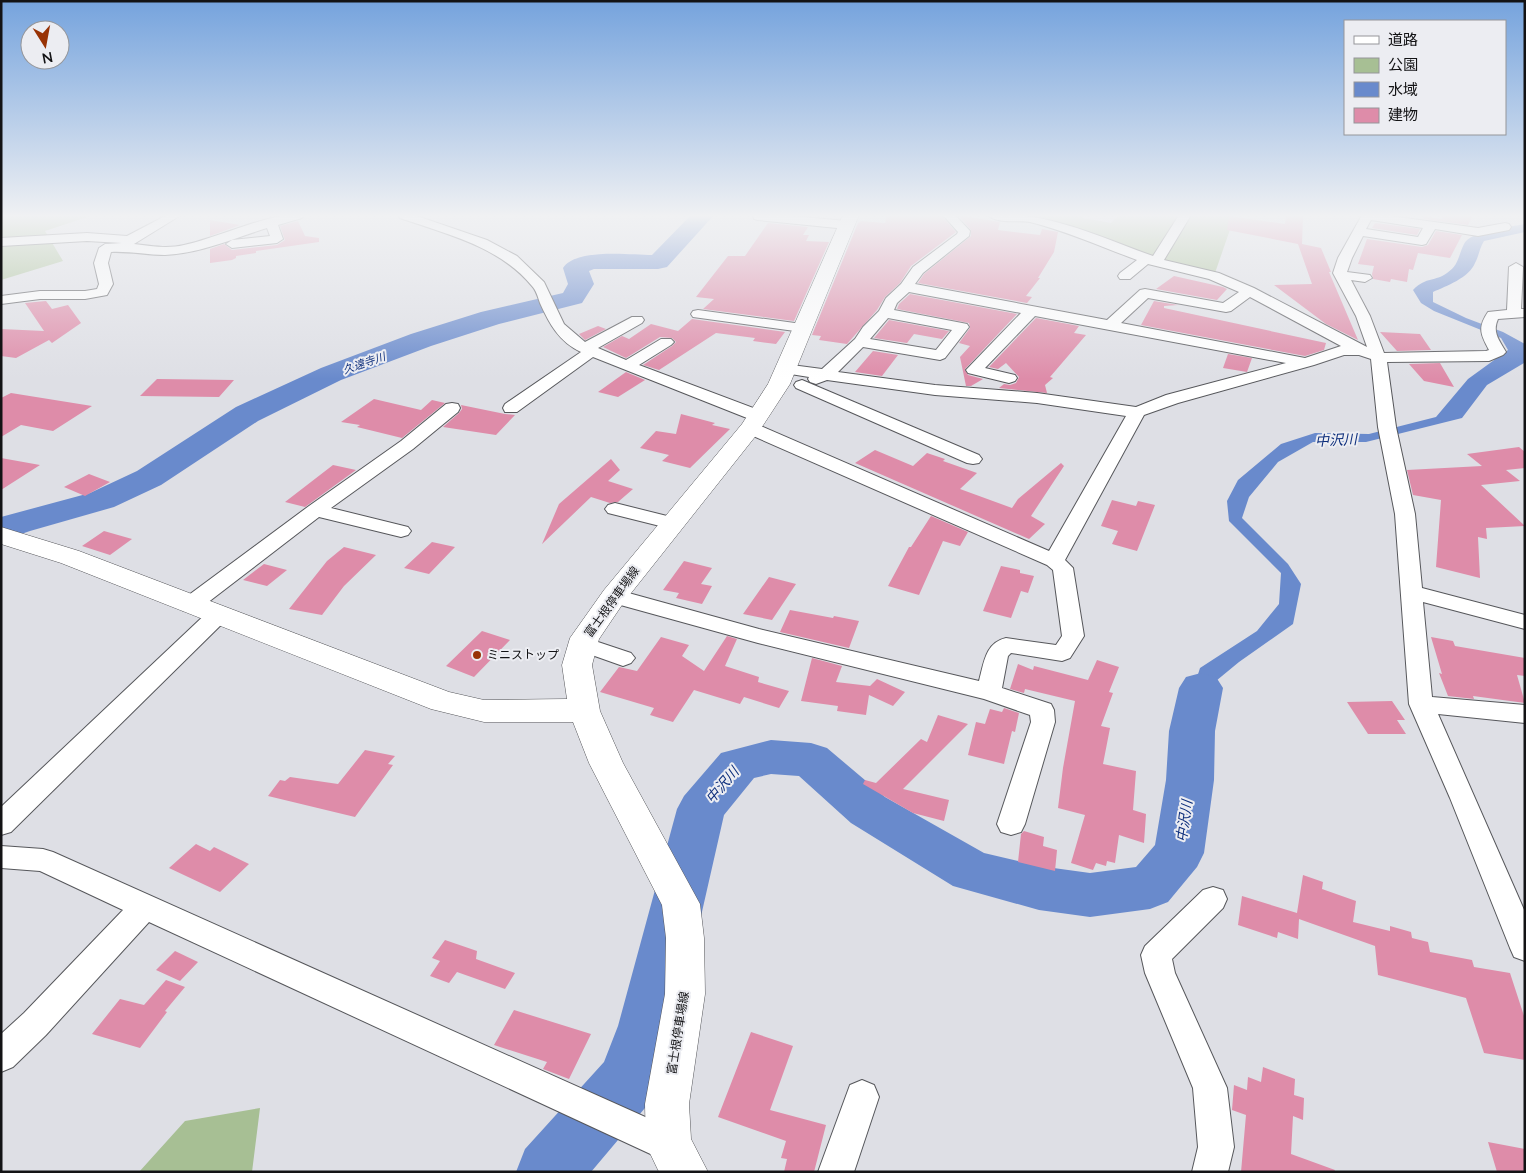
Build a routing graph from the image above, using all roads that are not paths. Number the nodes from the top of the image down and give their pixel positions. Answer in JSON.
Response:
{"nodes":[{"id":1,"x":103,"y":270,"type":"edge"},
{"id":2,"x":523,"y":270,"type":"edge"},
{"id":3,"x":827,"y":270,"type":"edge"},
{"id":4,"x":918,"y":270,"type":"edge"},
{"id":5,"x":1135,"y":270,"type":"edge"},
{"id":6,"x":1189,"y":270,"type":"edge"},
{"id":7,"x":1342,"y":270,"type":"edge"},
{"id":8,"x":1516,"y":270,"type":"edge"},
{"id":9,"x":1341,"y":275,"type":"junction"},
{"id":10,"x":1125,"y":276,"type":"dead end"},
{"id":11,"x":1366,"y":278,"type":"dead end"},
{"id":12,"x":906,"y":287,"type":"junction"},
{"id":13,"x":1249,"y":291,"type":"junction"},
{"id":14,"x":1,"y":300,"type":"edge"},
{"id":15,"x":1032,"y":310,"type":"junction"},
{"id":16,"x":885,"y":313,"type":"junction"},
{"id":17,"x":1519,"y":313,"type":"edge"},
{"id":18,"x":698,"y":314,"type":"dead end"},
{"id":19,"x":637,"y":320,"type":"dead end"},
{"id":20,"x":1110,"y":324,"type":"junction"},
{"id":21,"x":802,"y":328,"type":"junction"},
{"id":22,"x":666,"y":342,"type":"dead end"},
{"id":23,"x":860,"y":342,"type":"junction"},
{"id":24,"x":589,"y":349,"type":"junction"},
{"id":25,"x":1361,"y":350,"type":"junction"},
{"id":26,"x":1378,"y":356,"type":"junction"},
{"id":27,"x":1308,"y":362,"type":"junction"},
{"id":28,"x":628,"y":366,"type":"junction"},
{"id":29,"x":826,"y":375,"type":"junction"},
{"id":30,"x":1009,"y":378,"type":"dead end"},
{"id":31,"x":788,"y":379,"type":"junction"},
{"id":32,"x":452,"y":408,"type":"dead end"},
{"id":33,"x":511,"y":408,"type":"dead end"},
{"id":34,"x":1137,"y":412,"type":"junction"},
{"id":35,"x":754,"y":422,"type":"junction"},
{"id":36,"x":972,"y":460,"type":"dead end"},
{"id":37,"x":615,"y":509,"type":"dead end"},
{"id":38,"x":316,"y":510,"type":"junction"},
{"id":39,"x":672,"y":523,"type":"junction"},
{"id":40,"x":401,"y":531,"type":"dead end"},
{"id":41,"x":2,"y":535,"type":"edge"},
{"id":42,"x":1054,"y":562,"type":"junction"},
{"id":43,"x":1412,"y":592,"type":"junction"},
{"id":44,"x":614,"y":596,"type":"junction"},
{"id":45,"x":190,"y":605,"type":"junction"},
{"id":46,"x":219,"y":614,"type":"junction"},
{"id":47,"x":1525,"y":622,"type":"edge"},
{"id":48,"x":583,"y":644,"type":"junction"},
{"id":49,"x":623,"y":658,"type":"dead end"},
{"id":50,"x":990,"y":692,"type":"junction"},
{"id":51,"x":1421,"y":704,"type":"junction"},
{"id":52,"x":584,"y":712,"type":"junction"},
{"id":53,"x":1525,"y":714,"type":"edge"},
{"id":54,"x":1,"y":824,"type":"edge"},
{"id":55,"x":1011,"y":824,"type":"dead end"},
{"id":56,"x":1,"y":857,"type":"edge"},
{"id":57,"x":1213,"y":899,"type":"dead end"},
{"id":58,"x":145,"y":906,"type":"junction"},
{"id":59,"x":1524,"y":943,"type":"edge"},
{"id":60,"x":1,"y":1056,"type":"edge"},
{"id":61,"x":862,"y":1097,"type":"dead end"},
{"id":62,"x":677,"y":1158,"type":"edge"},
{"id":63,"x":836,"y":1172,"type":"edge"},
{"id":64,"x":1210,"y":1172,"type":"edge"}],
"edges":[{"from":1,"to":14,"type":"street"},
{"from":2,"to":24,"type":"street"},
{"from":3,"to":21,"type":"main road","name":"富士根停車場線"},
{"from":4,"to":12,"type":"street"},
{"from":5,"to":10,"type":"street"},
{"from":6,"to":13,"type":"street"},
{"from":7,"to":9,"type":"street"},
{"from":8,"to":17,"type":"street"},
{"from":9,"to":11,"type":"street"},
{"from":9,"to":26,"type":"street"},
{"from":12,"to":15,"type":"street"},
{"from":12,"to":16,"type":"street"},
{"from":13,"to":20,"type":"street"},
{"from":13,"to":25,"type":"street"},
{"from":15,"to":20,"type":"street"},
{"from":15,"to":30,"type":"street"},
{"from":16,"to":23,"type":"street"},
{"from":16,"to":23,"type":"street"},
{"from":17,"to":26,"type":"street"},
{"from":18,"to":21,"type":"street"},
{"from":19,"to":24,"type":"street"},
{"from":20,"to":27,"type":"street"},
{"from":21,"to":31,"type":"main road","name":"富士根停車場線"},
{"from":22,"to":28,"type":"street"},
{"from":23,"to":29,"type":"street"},
{"from":24,"to":28,"type":"street"},
{"from":24,"to":33,"type":"street"},
{"from":25,"to":26,"type":"street"},
{"from":25,"to":27,"type":"street"},
{"from":26,"to":43,"type":"street"},
{"from":27,"to":34,"type":"street"},
{"from":28,"to":35,"type":"street"},
{"from":29,"to":31,"type":"street"},
{"from":29,"to":31,"type":"street"},
{"from":29,"to":34,"type":"street"},
{"from":31,"to":35,"type":"main road","name":"富士根停車場線"},
{"from":31,"to":36,"type":"street"},
{"from":32,"to":38,"type":"street"},
{"from":34,"to":42,"type":"street"},
{"from":35,"to":39,"type":"main road","name":"富士根停車場線"},
{"from":35,"to":42,"type":"street"},
{"from":37,"to":39,"type":"street"},
{"from":38,"to":40,"type":"street"},
{"from":38,"to":45,"type":"street"},
{"from":39,"to":44,"type":"main road","name":"富士根停車場線"},
{"from":41,"to":45,"type":"main road"},
{"from":42,"to":50,"type":"street"},
{"from":43,"to":47,"type":"street"},
{"from":43,"to":51,"type":"street"},
{"from":44,"to":48,"type":"main road","name":"富士根停車場線"},
{"from":44,"to":50,"type":"street"},
{"from":45,"to":46,"type":"main road"},
{"from":46,"to":52,"type":"main road"},
{"from":46,"to":54,"type":"street"},
{"from":48,"to":49,"type":"street"},
{"from":48,"to":52,"type":"main road","name":"富士根停車場線"},
{"from":50,"to":55,"type":"street"},
{"from":51,"to":53,"type":"street"},
{"from":51,"to":59,"type":"street"},
{"from":52,"to":62,"type":"main road","name":"富士根停車場線"},
{"from":56,"to":58,"type":"street"},
{"from":57,"to":64,"type":"street"},
{"from":58,"to":60,"type":"street"},
{"from":58,"to":62,"type":"street"},
{"from":61,"to":63,"type":"street"}]}
